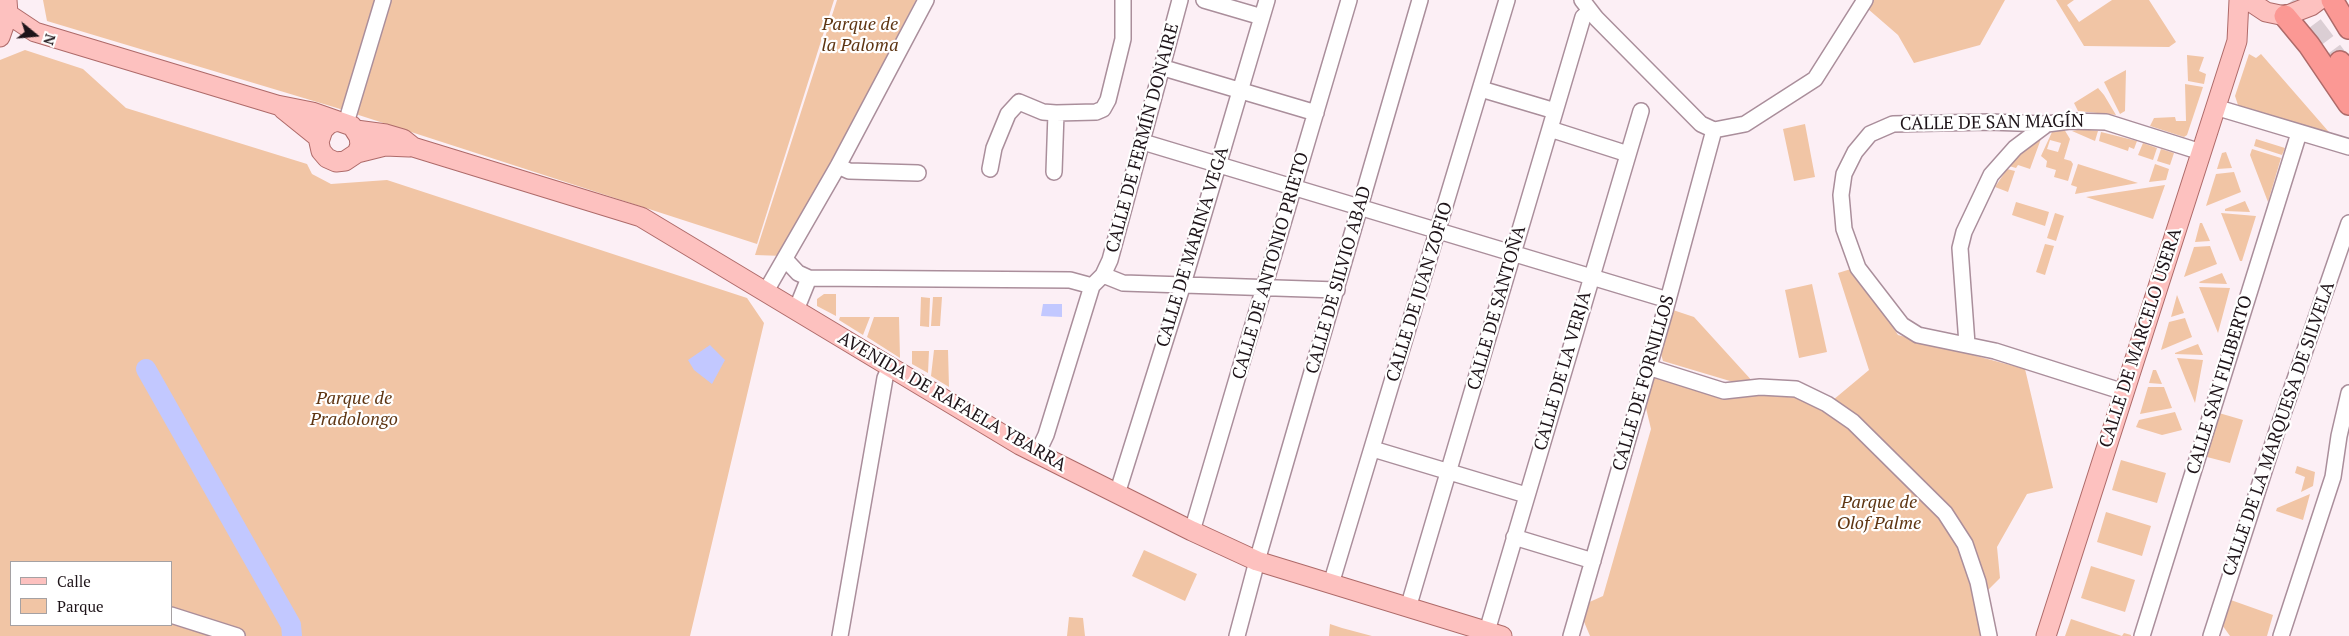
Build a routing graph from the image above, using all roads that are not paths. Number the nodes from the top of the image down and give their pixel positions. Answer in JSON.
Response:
{"nodes":[{"id":1,"x":383,"y":0,"type":"edge"},
{"id":2,"x":926,"y":0,"type":"edge"},
{"id":3,"x":1123,"y":0,"type":"edge"},
{"id":4,"x":1180,"y":0,"type":"edge"},
{"id":5,"x":1204,"y":0,"type":"edge"},
{"id":6,"x":1267,"y":0,"type":"edge"},
{"id":7,"x":1349,"y":0,"type":"edge"},
{"id":8,"x":1420,"y":0,"type":"edge"},
{"id":9,"x":1507,"y":0,"type":"edge"},
{"id":10,"x":1865,"y":0,"type":"edge"},
{"id":11,"x":2239,"y":0,"type":"edge"},
{"id":12,"x":2248,"y":0,"type":"edge"},
{"id":13,"x":2319,"y":0,"type":"edge"},
{"id":14,"x":2332,"y":0,"type":"edge"},
{"id":15,"x":1586,"y":5,"type":"edge"},
{"id":16,"x":7,"y":7,"type":"edge"},
{"id":17,"x":2275,"y":14,"type":"junction"},
{"id":18,"x":1262,"y":17,"type":"junction"},
{"id":19,"x":2349,"y":28,"type":"edge"},
{"id":20,"x":35,"y":32,"type":"junction"},
{"id":21,"x":0,"y":38,"type":"edge"},
{"id":22,"x":2237,"y":41,"type":"junction"},
{"id":23,"x":1164,"y":68,"type":"junction"},
{"id":24,"x":1481,"y":89,"type":"junction"},
{"id":25,"x":1241,"y":90,"type":"junction"},
{"id":26,"x":2349,"y":104,"type":"edge"},
{"id":27,"x":277,"y":105,"type":"junction"},
{"id":28,"x":2215,"y":107,"type":"junction"},
{"id":29,"x":1554,"y":111,"type":"junction"},
{"id":30,"x":1641,"y":112,"type":"dead end"},
{"id":31,"x":1056,"y":113,"type":"junction"},
{"id":32,"x":1316,"y":113,"type":"junction"},
{"id":33,"x":2047,"y":124,"type":"junction"},
{"id":34,"x":346,"y":125,"type":"junction"},
{"id":35,"x":1550,"y":128,"type":"junction"},
{"id":36,"x":1714,"y":130,"type":"junction"},
{"id":37,"x":2300,"y":133,"type":"junction"},
{"id":38,"x":319,"y":138,"type":"junction"},
{"id":39,"x":1143,"y":142,"type":"junction"},
{"id":40,"x":413,"y":147,"type":"junction"},
{"id":41,"x":2349,"y":147,"type":"edge"},
{"id":42,"x":2201,"y":152,"type":"junction"},
{"id":43,"x":357,"y":153,"type":"junction"},
{"id":44,"x":1628,"y":154,"type":"junction"},
{"id":45,"x":1217,"y":165,"type":"junction"},
{"id":46,"x":838,"y":166,"type":"junction"},
{"id":47,"x":990,"y":169,"type":"dead end"},
{"id":48,"x":1054,"y":172,"type":"dead end"},
{"id":49,"x":918,"y":173,"type":"dead end"},
{"id":50,"x":1294,"y":188,"type":"junction"},
{"id":51,"x":1361,"y":208,"type":"junction"},
{"id":52,"x":2349,"y":223,"type":"edge"},
{"id":53,"x":1438,"y":231,"type":"junction"},
{"id":54,"x":797,"y":240,"type":"junction"},
{"id":55,"x":1512,"y":253,"type":"junction"},
{"id":56,"x":785,"y":259,"type":"junction"},
{"id":57,"x":1104,"y":275,"type":"junction"},
{"id":58,"x":1591,"y":277,"type":"junction"},
{"id":59,"x":809,"y":278,"type":"junction"},
{"id":60,"x":1183,"y":284,"type":"junction"},
{"id":61,"x":1092,"y":286,"type":"junction"},
{"id":62,"x":1265,"y":287,"type":"junction"},
{"id":63,"x":1336,"y":290,"type":"junction"},
{"id":64,"x":766,"y":292,"type":"junction"},
{"id":65,"x":1668,"y":300,"type":"junction"},
{"id":66,"x":796,"y":310,"type":"junction"},
{"id":67,"x":1967,"y":344,"type":"junction"},
{"id":68,"x":1648,"y":367,"type":"junction"},
{"id":69,"x":890,"y":368,"type":"junction"},
{"id":70,"x":2124,"y":392,"type":"junction"},
{"id":71,"x":2349,"y":394,"type":"edge"},
{"id":72,"x":2344,"y":438,"type":"edge"},
{"id":73,"x":1373,"y":449,"type":"junction"},
{"id":74,"x":1037,"y":454,"type":"junction"},
{"id":75,"x":1449,"y":472,"type":"junction"},
{"id":76,"x":1117,"y":494,"type":"junction"},
{"id":77,"x":1526,"y":496,"type":"junction"},
{"id":78,"x":1192,"y":531,"type":"junction"},
{"id":79,"x":1514,"y":537,"type":"junction"},
{"id":80,"x":1256,"y":560,"type":"junction"},
{"id":81,"x":1593,"y":561,"type":"junction"},
{"id":82,"x":1331,"y":584,"type":"junction"},
{"id":83,"x":1408,"y":608,"type":"junction"},
{"id":84,"x":172,"y":615,"type":"edge"},
{"id":85,"x":1494,"y":634,"type":"edge"},
{"id":86,"x":237,"y":636,"type":"edge"},
{"id":87,"x":840,"y":636,"type":"edge"},
{"id":88,"x":1237,"y":636,"type":"edge"},
{"id":89,"x":1571,"y":636,"type":"edge"},
{"id":90,"x":1989,"y":636,"type":"edge"},
{"id":91,"x":2046,"y":636,"type":"edge"},
{"id":92,"x":2142,"y":636,"type":"edge"},
{"id":93,"x":2211,"y":636,"type":"edge"},
{"id":94,"x":2281,"y":636,"type":"edge"}],
"edges":[{"from":1,"to":34,"type":"street"},
{"from":2,"to":46,"type":"street"},
{"from":3,"to":31,"type":"street"},
{"from":4,"to":23,"type":"street","name":"CALLE DE FERMÍN DONAIRE"},
{"from":5,"to":18,"type":"street"},
{"from":6,"to":18,"type":"street","name":"CALLE DE MARINA VEGA"},
{"from":7,"to":32,"type":"street","name":"CALLE DE ANTONIO PRIETO"},
{"from":8,"to":51,"type":"street","name":"CALLE DE SILVIO ABAD"},
{"from":9,"to":24,"type":"street","name":"CALLE DE JUAN ZOFIO"},
{"from":10,"to":36,"type":"street"},
{"from":11,"to":22,"type":"main road","name":"CALLE DE MARCELO USERA"},
{"from":12,"to":17,"type":"main road"},
{"from":13,"to":17,"type":"main road"},
{"from":14,"to":19,"type":"highway"},
{"from":15,"to":29,"type":"street","name":"CALLE DE SANTOÑA"},
{"from":15,"to":36,"type":"street"},
{"from":16,"to":20,"type":"main road","name":"AVENIDA DE RAFAELA YBARRA"},
{"from":16,"to":21,"type":"main road","name":"AVENIDA DE RAFAELA YBARRA"},
{"from":17,"to":22,"type":"main road","name":"CALLE DE MARCELO USERA"},
{"from":17,"to":26,"type":"highway"},
{"from":18,"to":25,"type":"street","name":"CALLE DE MARINA VEGA"},
{"from":20,"to":21,"type":"main road","name":"AVENIDA DE RAFAELA YBARRA"},
{"from":20,"to":27,"type":"main road","name":"AVENIDA DE RAFAELA YBARRA"},
{"from":22,"to":28,"type":"main road","name":"CALLE DE MARCELO USERA"},
{"from":23,"to":25,"type":"street"},
{"from":23,"to":39,"type":"street","name":"CALLE DE FERMÍN DONAIRE"},
{"from":24,"to":29,"type":"street"},
{"from":24,"to":53,"type":"street","name":"CALLE DE JUAN ZOFIO"},
{"from":25,"to":32,"type":"street"},
{"from":25,"to":45,"type":"street","name":"CALLE DE MARINA VEGA"},
{"from":27,"to":34,"type":"main road","name":"AVENIDA DE RAFAELA YBARRA"},
{"from":27,"to":38,"type":"main road","name":"AVENIDA DE RAFAELA YBARRA"},
{"from":28,"to":37,"type":"street"},
{"from":28,"to":42,"type":"main road","name":"CALLE DE MARCELO USERA"},
{"from":29,"to":35,"type":"street","name":"CALLE DE SANTOÑA"},
{"from":30,"to":44,"type":"street","name":"CALLE DE LA VERJA"},
{"from":31,"to":47,"type":"street"},
{"from":31,"to":48,"type":"street"},
{"from":32,"to":50,"type":"street","name":"CALLE DE ANTONIO PRIETO"},
{"from":33,"to":42,"type":"street","name":"CALLE DE SAN MAGÍN"},
{"from":33,"to":67,"type":"street"},
{"from":33,"to":67,"type":"street","name":"CALLE DE SAN MAGÍN"},
{"from":34,"to":38,"type":"main road"},
{"from":34,"to":40,"type":"main road","name":"AVENIDA DE RAFAELA YBARRA"},
{"from":34,"to":43,"type":"main road"},
{"from":35,"to":44,"type":"street"},
{"from":35,"to":55,"type":"street","name":"CALLE DE SANTOÑA"},
{"from":36,"to":65,"type":"street","name":"CALLE DE FORNILLOS"},
{"from":37,"to":41,"type":"street"},
{"from":37,"to":92,"type":"street","name":"CALLE SAN FILIBERTO"},
{"from":38,"to":43,"type":"main road","name":"AVENIDA DE RAFAELA YBARRA"},
{"from":39,"to":45,"type":"street"},
{"from":39,"to":57,"type":"street","name":"CALLE DE FERMÍN DONAIRE"},
{"from":40,"to":43,"type":"main road","name":"AVENIDA DE RAFAELA YBARRA"},
{"from":40,"to":64,"type":"main road","name":"AVENIDA DE RAFAELA YBARRA"},
{"from":42,"to":70,"type":"main road","name":"CALLE DE MARCELO USERA"},
{"from":44,"to":58,"type":"street","name":"CALLE DE LA VERJA"},
{"from":45,"to":50,"type":"street"},
{"from":45,"to":60,"type":"street","name":"CALLE DE MARINA VEGA"},
{"from":46,"to":49,"type":"street"},
{"from":46,"to":54,"type":"street"},
{"from":50,"to":51,"type":"street"},
{"from":50,"to":62,"type":"street","name":"CALLE DE ANTONIO PRIETO"},
{"from":51,"to":53,"type":"street"},
{"from":51,"to":63,"type":"street","name":"CALLE DE SILVIO ABAD"},
{"from":52,"to":93,"type":"street","name":"CALLE DE LA MARQUESA DE SILVELA"},
{"from":53,"to":55,"type":"street"},
{"from":53,"to":73,"type":"street","name":"CALLE DE JUAN ZOFIO"},
{"from":54,"to":56,"type":"street"},
{"from":54,"to":59,"type":"street"},
{"from":55,"to":58,"type":"street"},
{"from":55,"to":75,"type":"street","name":"CALLE DE SANTOÑA"},
{"from":56,"to":59,"type":"street"},
{"from":56,"to":64,"type":"street"},
{"from":57,"to":60,"type":"street"},
{"from":57,"to":61,"type":"street"},
{"from":58,"to":65,"type":"street"},
{"from":58,"to":77,"type":"street","name":"CALLE DE LA VERJA"},
{"from":59,"to":61,"type":"street"},
{"from":59,"to":66,"type":"street"},
{"from":60,"to":62,"type":"street"},
{"from":60,"to":76,"type":"street","name":"CALLE DE MARINA VEGA"},
{"from":61,"to":74,"type":"street"},
{"from":62,"to":63,"type":"street"},
{"from":62,"to":78,"type":"street","name":"CALLE DE ANTONIO PRIETO"},
{"from":63,"to":80,"type":"street","name":"CALLE DE SILVIO ABAD"},
{"from":64,"to":66,"type":"main road","name":"AVENIDA DE RAFAELA YBARRA"},
{"from":65,"to":68,"type":"street","name":"CALLE DE FORNILLOS"},
{"from":66,"to":69,"type":"main road","name":"AVENIDA DE RAFAELA YBARRA"},
{"from":67,"to":70,"type":"street","name":"CALLE DE SAN MAGÍN"},
{"from":68,"to":81,"type":"street","name":"CALLE DE FORNILLOS"},
{"from":68,"to":90,"type":"street"},
{"from":69,"to":74,"type":"main road","name":"AVENIDA DE RAFAELA YBARRA"},
{"from":69,"to":87,"type":"street"},
{"from":70,"to":91,"type":"main road","name":"CALLE DE MARCELO USERA"},
{"from":71,"to":72,"type":"street"},
{"from":72,"to":94,"type":"street"},
{"from":73,"to":75,"type":"street"},
{"from":73,"to":82,"type":"street","name":"CALLE DE JUAN ZOFIO"},
{"from":74,"to":76,"type":"main road","name":"AVENIDA DE RAFAELA YBARRA"},
{"from":75,"to":77,"type":"street"},
{"from":75,"to":83,"type":"street","name":"CALLE DE SANTOÑA"},
{"from":76,"to":78,"type":"main road","name":"AVENIDA DE RAFAELA YBARRA"},
{"from":77,"to":79,"type":"street","name":"CALLE DE LA VERJA"},
{"from":78,"to":80,"type":"main road","name":"AVENIDA DE RAFAELA YBARRA"},
{"from":79,"to":81,"type":"street"},
{"from":79,"to":85,"type":"street","name":"CALLE DE LA VERJA"},
{"from":80,"to":82,"type":"main road","name":"AVENIDA DE RAFAELA YBARRA"},
{"from":80,"to":88,"type":"street","name":"CALLE DE SILVIO ABAD"},
{"from":81,"to":89,"type":"street","name":"CALLE DE FORNILLOS"},
{"from":82,"to":83,"type":"main road","name":"AVENIDA DE RAFAELA YBARRA"},
{"from":83,"to":85,"type":"main road","name":"AVENIDA DE RAFAELA YBARRA"},
{"from":84,"to":86,"type":"street"}]}
